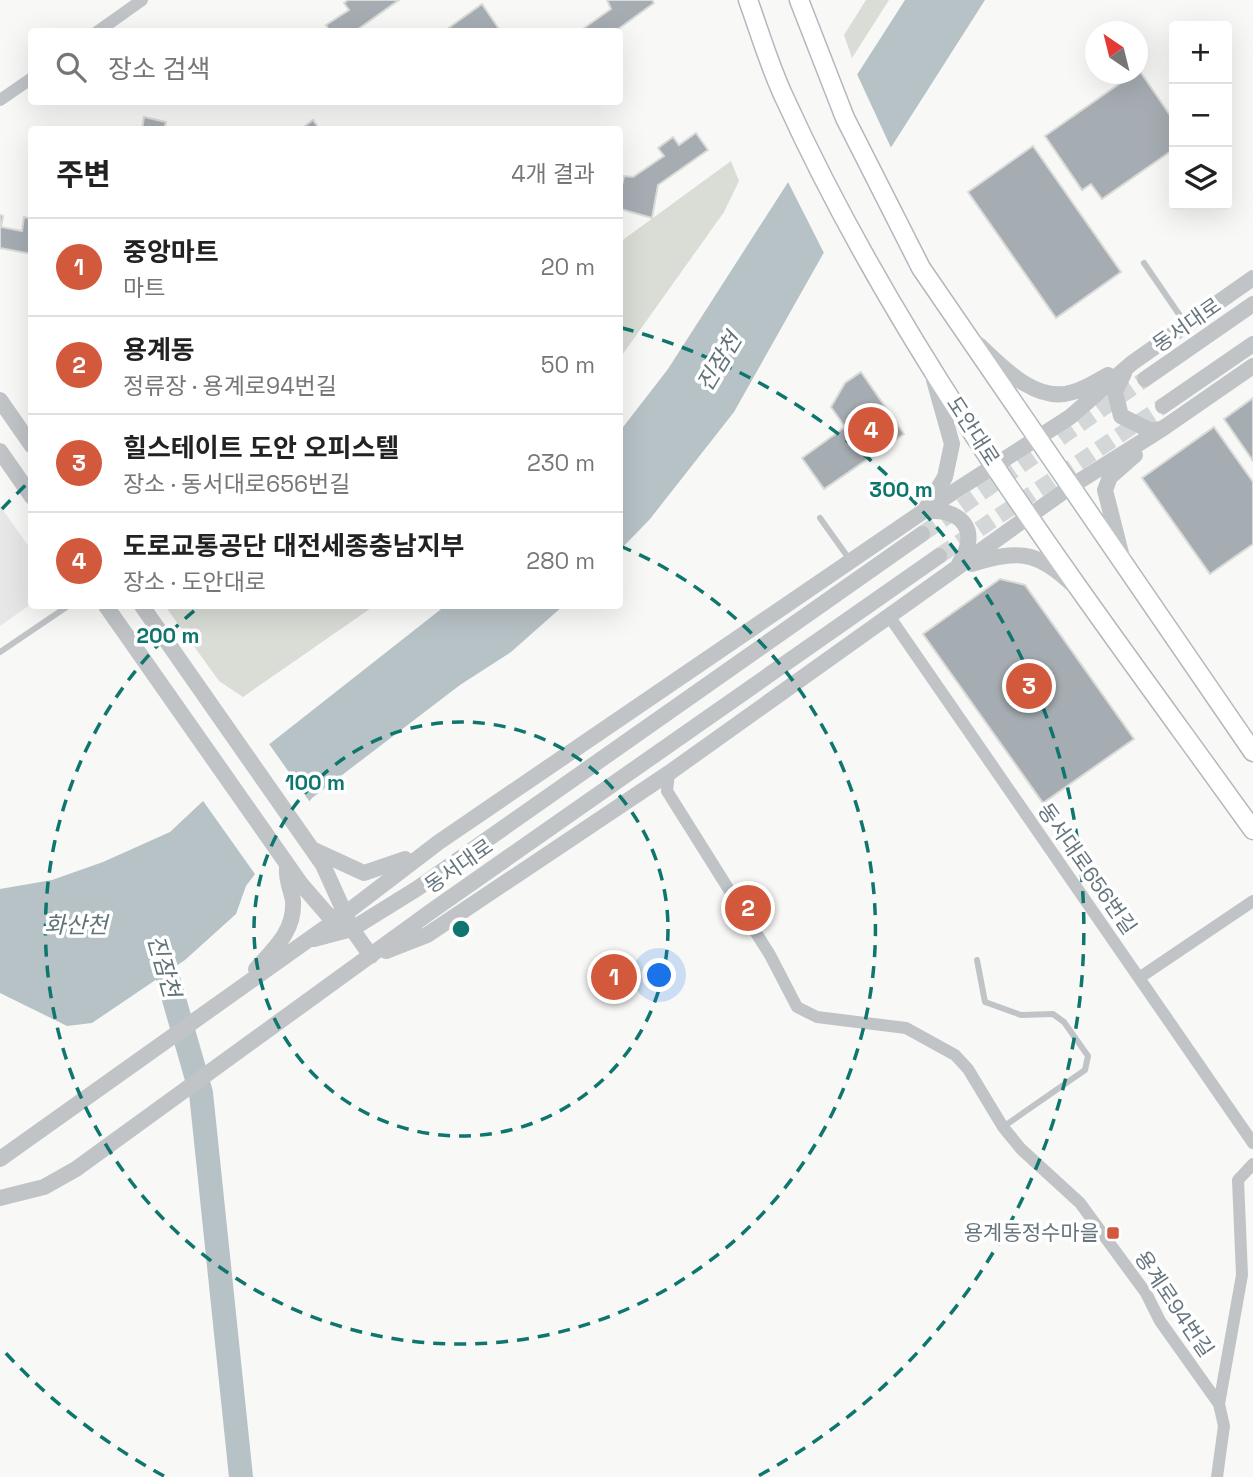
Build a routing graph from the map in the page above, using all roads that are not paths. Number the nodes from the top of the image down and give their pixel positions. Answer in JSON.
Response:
{"nodes":[{"id":1,"x":142,"y":0,"type":"edge"},
{"id":2,"x":748,"y":0,"type":"edge"},
{"id":3,"x":799,"y":0,"type":"edge"},
{"id":4,"x":103,"y":28,"type":"edge"},
{"id":5,"x":28,"y":81,"type":"edge"},
{"id":6,"x":0,"y":100,"type":"edge"},
{"id":7,"x":1144,"y":263,"type":"dead end"},
{"id":8,"x":1253,"y":278,"type":"edge"},
{"id":9,"x":1253,"y":304,"type":"edge"},
{"id":10,"x":1186,"y":324,"type":"junction"},
{"id":11,"x":961,"y":328,"type":"junction"},
{"id":12,"x":1253,"y":344,"type":"edge"},
{"id":13,"x":928,"y":361,"type":"junction"},
{"id":14,"x":1132,"y":363,"type":"junction"},
{"id":15,"x":1253,"y":366,"type":"edge"},
{"id":16,"x":1146,"y":379,"type":"tunnel mouth"},
{"id":17,"x":0,"y":400,"type":"edge"},
{"id":18,"x":1163,"y":406,"type":"tunnel mouth"},
{"id":19,"x":1162,"y":429,"type":"junction"},
{"id":20,"x":1038,"y":438,"type":"junction"},
{"id":21,"x":28,"y":440,"type":"edge"},
{"id":22,"x":0,"y":451,"type":"edge"},
{"id":23,"x":997,"y":467,"type":"junction"},
{"id":24,"x":1070,"y":487,"type":"junction"},
{"id":25,"x":28,"y":491,"type":"edge"},
{"id":26,"x":924,"y":511,"type":"junction"},
{"id":27,"x":1030,"y":515,"type":"junction"},
{"id":28,"x":820,"y":518,"type":"dead end"},
{"id":29,"x":922,"y":534,"type":"tunnel mouth"},
{"id":30,"x":939,"y":556,"type":"tunnel mouth"},
{"id":31,"x":851,"y":562,"type":"junction"},
{"id":32,"x":956,"y":568,"type":"junction"},
{"id":33,"x":1124,"y":568,"type":"junction"},
{"id":34,"x":1087,"y":598,"type":"junction"},
{"id":35,"x":64,"y":609,"type":"edge"},
{"id":36,"x":108,"y":609,"type":"edge"},
{"id":37,"x":144,"y":609,"type":"edge"},
{"id":38,"x":888,"y":616,"type":"junction"},
{"id":39,"x":0,"y":652,"type":"edge"},
{"id":40,"x":1236,"y":728,"type":"junction"},
{"id":41,"x":1253,"y":744,"type":"edge"},
{"id":42,"x":1253,"y":752,"type":"edge"},
{"id":43,"x":670,"y":773,"type":"junction"},
{"id":44,"x":1253,"y":830,"type":"edge"},
{"id":45,"x":439,"y":842,"type":"junction"},
{"id":46,"x":320,"y":857,"type":"junction"},
{"id":47,"x":288,"y":866,"type":"junction"},
{"id":48,"x":1253,"y":901,"type":"edge"},
{"id":49,"x":341,"y":917,"type":"junction"},
{"id":50,"x":352,"y":929,"type":"junction"},
{"id":51,"x":307,"y":940,"type":"junction"},
{"id":52,"x":371,"y":956,"type":"junction"},
{"id":53,"x":977,"y":960,"type":"dead end"},
{"id":54,"x":1139,"y":978,"type":"junction"},
{"id":55,"x":242,"y":987,"type":"junction"},
{"id":56,"x":1003,"y":1127,"type":"junction"},
{"id":57,"x":1253,"y":1143,"type":"edge"},
{"id":58,"x":0,"y":1159,"type":"edge"},
{"id":59,"x":1253,"y":1164,"type":"edge"},
{"id":60,"x":0,"y":1198,"type":"edge"},
{"id":61,"x":1219,"y":1404,"type":"junction"},
{"id":62,"x":1217,"y":1477,"type":"edge"}],
"edges":[{"from":1,"to":4,"type":"street"},
{"from":2,"to":13,"type":"main road","name":"도안대로"},
{"from":3,"to":11,"type":"main road"},
{"from":5,"to":6,"type":"street"},
{"from":7,"to":10,"type":"lane"},
{"from":8,"to":10,"type":"street"},
{"from":9,"to":16,"type":"street","name":"동서대로"},
{"from":10,"to":14,"type":"street"},
{"from":11,"to":14,"type":"street"},
{"from":11,"to":20,"type":"main road"},
{"from":12,"to":18,"type":"street"},
{"from":13,"to":23,"type":"main road","name":"도안대로"},
{"from":13,"to":26,"type":"street"},
{"from":14,"to":19,"type":"street"},
{"from":14,"to":20,"type":"street"},
{"from":15,"to":19,"type":"street"},
{"from":17,"to":21,"type":"street"},
{"from":19,"to":24,"type":"street"},
{"from":19,"to":33,"type":"street"},
{"from":20,"to":23,"type":"street"},
{"from":20,"to":24,"type":"main road"},
{"from":22,"to":25,"type":"street"},
{"from":23,"to":26,"type":"street"},
{"from":23,"to":27,"type":"main road","name":"도안대로"},
{"from":24,"to":27,"type":"street"},
{"from":24,"to":33,"type":"main road"},
{"from":26,"to":31,"type":"street"},
{"from":26,"to":32,"type":"street"},
{"from":27,"to":32,"type":"street"},
{"from":27,"to":34,"type":"main road","name":"도안대로"},
{"from":28,"to":31,"type":"lane"},
{"from":29,"to":50,"type":"street","name":"동서대로"},
{"from":30,"to":52,"type":"street","name":"동서대로"},
{"from":31,"to":45,"type":"street"},
{"from":32,"to":34,"type":"street"},
{"from":32,"to":38,"type":"street"},
{"from":33,"to":40,"type":"main road"},
{"from":34,"to":44,"type":"main road","name":"도안대로"},
{"from":35,"to":39,"type":"lane"},
{"from":36,"to":47,"type":"street"},
{"from":37,"to":46,"type":"street"},
{"from":38,"to":43,"type":"street"},
{"from":38,"to":54,"type":"street","name":"동서대로656번길"},
{"from":40,"to":41,"type":"main road"},
{"from":40,"to":42,"type":"main road"},
{"from":43,"to":52,"type":"street"},
{"from":43,"to":56,"type":"street","name":"용계로94번길"},
{"from":45,"to":46,"type":"street"},
{"from":45,"to":49,"type":"street"},
{"from":46,"to":49,"type":"street"},
{"from":47,"to":49,"type":"street"},
{"from":47,"to":55,"type":"street"},
{"from":48,"to":54,"type":"street"},
{"from":49,"to":50,"type":"street"},
{"from":49,"to":51,"type":"street"},
{"from":50,"to":51,"type":"street","name":"동서대로"},
{"from":50,"to":52,"type":"street"},
{"from":51,"to":55,"type":"street"},
{"from":52,"to":60,"type":"street","name":"동서대로"},
{"from":53,"to":56,"type":"lane"},
{"from":54,"to":57,"type":"street","name":"동서대로656번길"},
{"from":55,"to":58,"type":"street"},
{"from":56,"to":61,"type":"street","name":"용계로94번길"},
{"from":59,"to":61,"type":"street"},
{"from":61,"to":62,"type":"street","name":"용계로94번길"}]}
